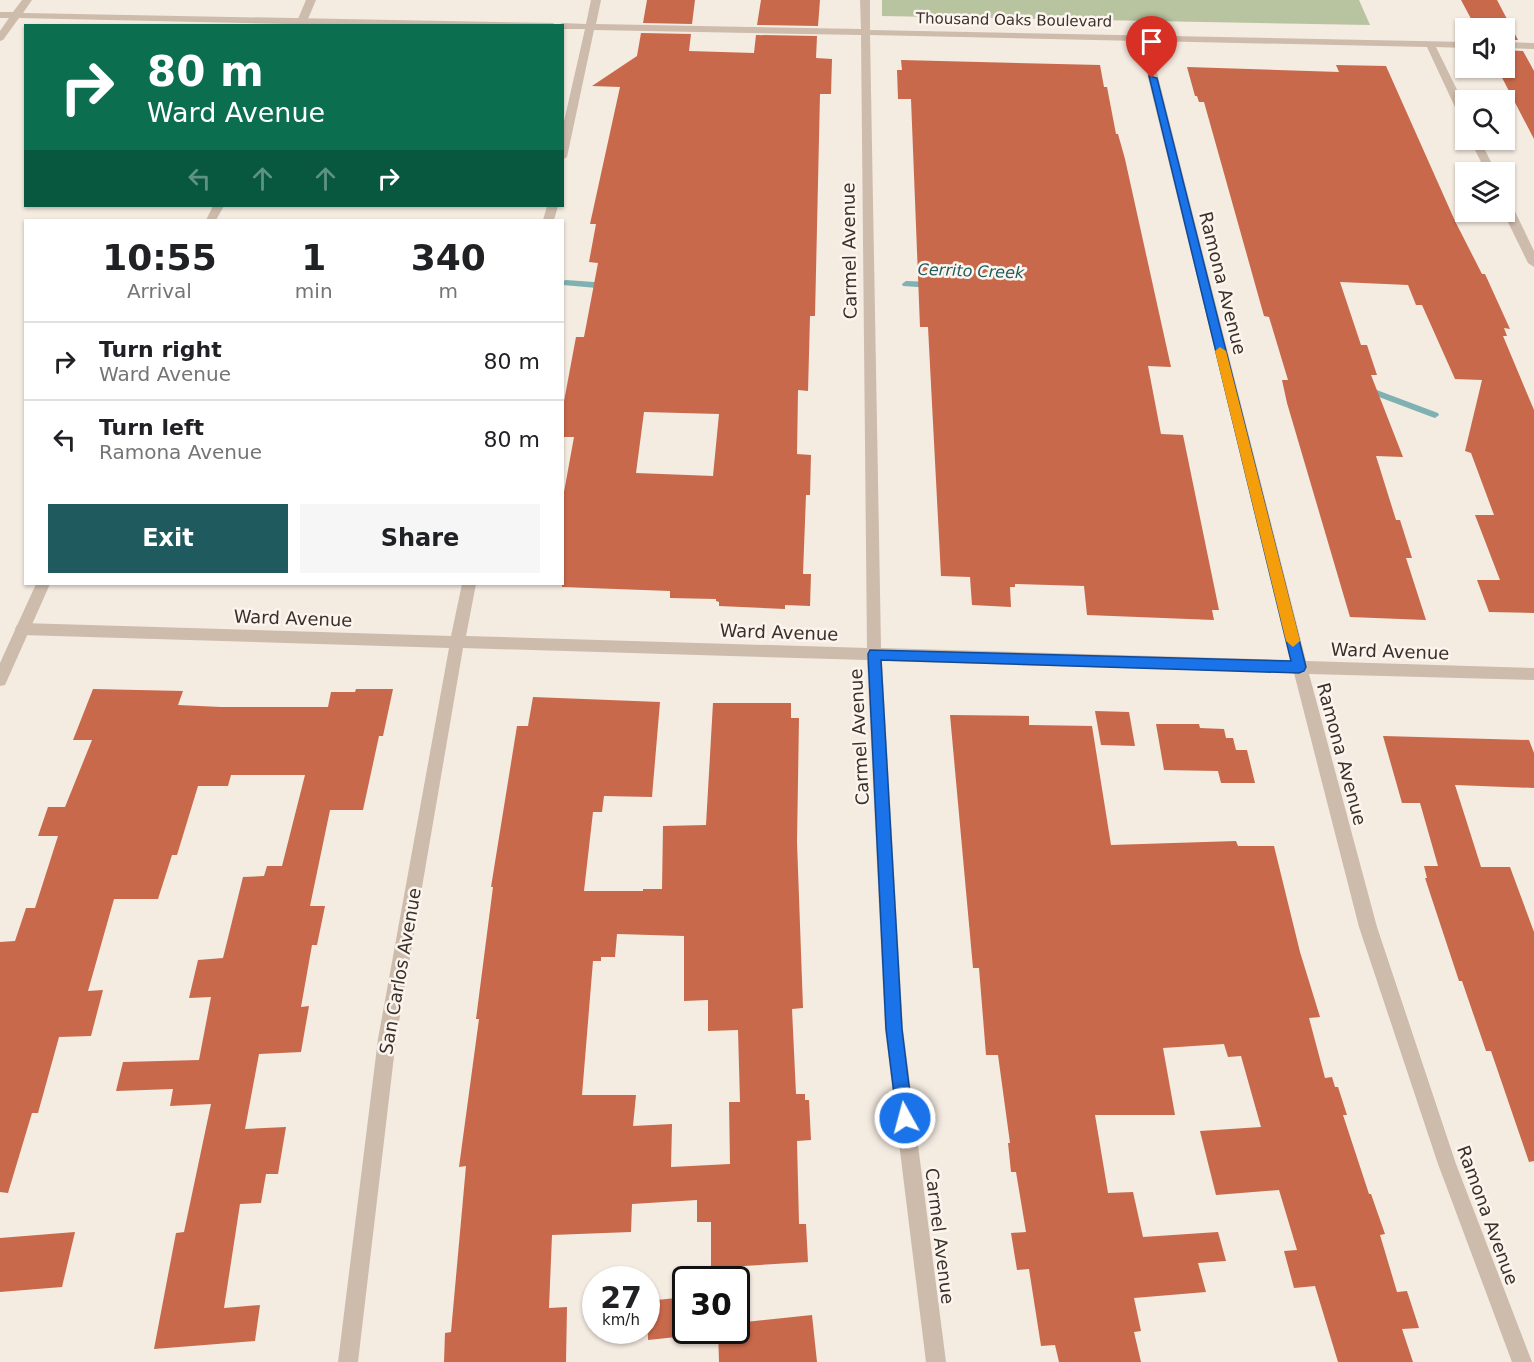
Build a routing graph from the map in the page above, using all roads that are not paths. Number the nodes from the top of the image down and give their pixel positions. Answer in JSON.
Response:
{"nodes":[{"id":1,"x":27,"y":0,"type":"edge"},
{"id":2,"x":311,"y":0,"type":"edge"},
{"id":3,"x":596,"y":0,"type":"edge"},
{"id":4,"x":865,"y":0,"type":"edge"},
{"id":5,"x":0,"y":15,"type":"edge"},
{"id":6,"x":16,"y":15,"type":"junction"},
{"id":7,"x":301,"y":23,"type":"edge"},
{"id":8,"x":385,"y":24,"type":"edge"},
{"id":9,"x":564,"y":26,"type":"edge"},
{"id":10,"x":591,"y":26,"type":"junction"},
{"id":11,"x":866,"y":31,"type":"junction"},
{"id":12,"x":0,"y":38,"type":"edge"},
{"id":13,"x":1143,"y":38,"type":"junction"},
{"id":14,"x":1430,"y":44,"type":"junction"},
{"id":15,"x":1455,"y":45,"type":"edge"},
{"id":16,"x":1515,"y":45,"type":"edge"},
{"id":17,"x":1534,"y":46,"type":"edge"},
{"id":18,"x":1455,"y":97,"type":"edge"},
{"id":19,"x":564,"y":148,"type":"edge"},
{"id":20,"x":1514,"y":222,"type":"edge"},
{"id":21,"x":1534,"y":263,"type":"edge"},
{"id":22,"x":43,"y":585,"type":"edge"},
{"id":23,"x":470,"y":585,"type":"edge"},
{"id":24,"x":22,"y":629,"type":"junction"},
{"id":25,"x":457,"y":642,"type":"junction"},
{"id":26,"x":874,"y":654,"type":"junction"},
{"id":27,"x":1299,"y":667,"type":"junction"},
{"id":28,"x":1534,"y":674,"type":"edge"},
{"id":29,"x":0,"y":680,"type":"edge"},
{"id":30,"x":348,"y":1362,"type":"edge"},
{"id":31,"x":936,"y":1362,"type":"edge"},
{"id":32,"x":1522,"y":1362,"type":"edge"}],
"edges":[{"from":1,"to":6,"type":"street"},
{"from":2,"to":7,"type":"street"},
{"from":3,"to":10,"type":"street"},
{"from":4,"to":11,"type":"street","name":"Carmel Avenue"},
{"from":5,"to":6,"type":"street"},
{"from":6,"to":7,"type":"street"},
{"from":6,"to":12,"type":"street"},
{"from":7,"to":8,"type":"street"},
{"from":9,"to":10,"type":"street","name":"Thousand Oaks Boulevard"},
{"from":10,"to":11,"type":"street","name":"Thousand Oaks Boulevard"},
{"from":10,"to":19,"type":"street"},
{"from":11,"to":13,"type":"street","name":"Thousand Oaks Boulevard"},
{"from":11,"to":26,"type":"street","name":"Carmel Avenue"},
{"from":13,"to":14,"type":"street","name":"Thousand Oaks Boulevard"},
{"from":13,"to":27,"type":"street","name":"Ramona Avenue"},
{"from":14,"to":15,"type":"street","name":"Thousand Oaks Boulevard"},
{"from":14,"to":18,"type":"street"},
{"from":16,"to":17,"type":"street"},
{"from":20,"to":21,"type":"street"},
{"from":22,"to":24,"type":"street"},
{"from":23,"to":25,"type":"street","name":"San Carlos Avenue"},
{"from":24,"to":25,"type":"street","name":"Ward Avenue"},
{"from":24,"to":29,"type":"street"},
{"from":25,"to":26,"type":"street","name":"Ward Avenue"},
{"from":25,"to":30,"type":"street","name":"San Carlos Avenue"},
{"from":26,"to":27,"type":"street","name":"Ward Avenue"},
{"from":26,"to":31,"type":"street","name":"Carmel Avenue"},
{"from":27,"to":28,"type":"street","name":"Ward Avenue"},
{"from":27,"to":32,"type":"street","name":"Ramona Avenue"}]}
